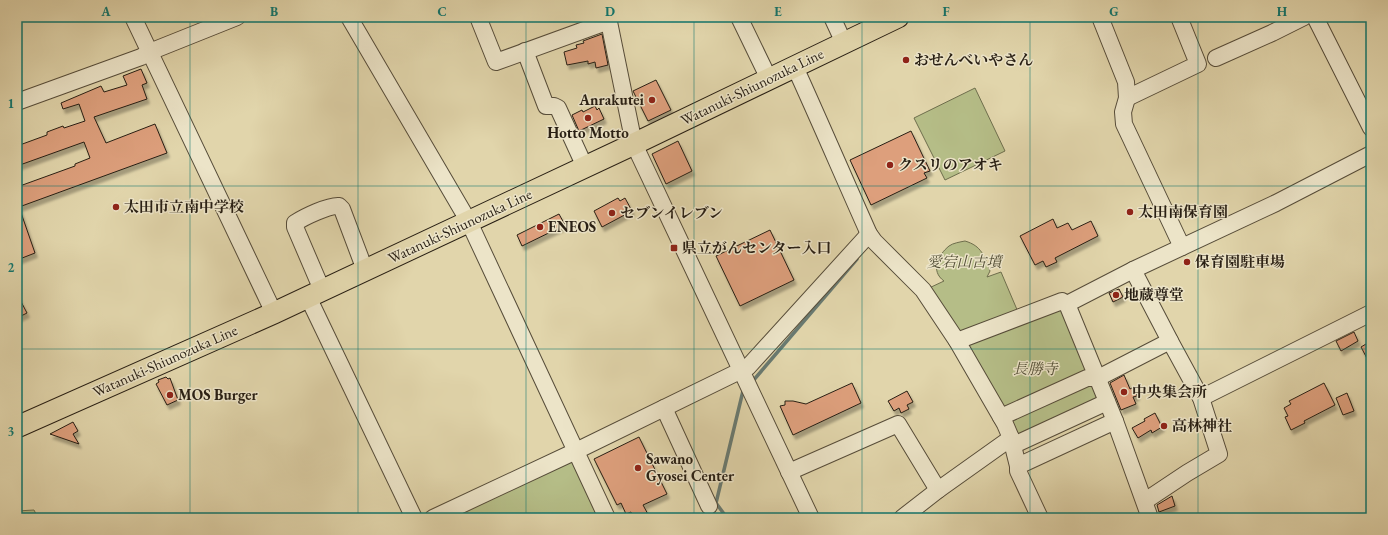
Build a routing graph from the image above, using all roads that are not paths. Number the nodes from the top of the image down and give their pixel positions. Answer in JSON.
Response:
{"nodes":[{"id":1,"x":133,"y":17,"type":"edge"},
{"id":2,"x":237,"y":17,"type":"edge"},
{"id":3,"x":349,"y":17,"type":"edge"},
{"id":4,"x":478,"y":17,"type":"edge"},
{"id":5,"x":740,"y":17,"type":"edge"},
{"id":6,"x":832,"y":17,"type":"edge"},
{"id":7,"x":898,"y":17,"type":"edge"},
{"id":8,"x":1178,"y":17,"type":"edge"},
{"id":9,"x":1304,"y":17,"type":"edge"},
{"id":10,"x":1315,"y":17,"type":"edge"},
{"id":11,"x":1103,"y":18,"type":"edge"},
{"id":12,"x":608,"y":19,"type":"edge"},
{"id":13,"x":844,"y":43,"type":"junction"},
{"id":14,"x":525,"y":51,"type":"junction"},
{"id":15,"x":150,"y":52,"type":"junction"},
{"id":16,"x":1216,"y":58,"type":"dead end"},
{"id":17,"x":795,"y":67,"type":"junction"},
{"id":18,"x":769,"y":79,"type":"junction"},
{"id":19,"x":1127,"y":98,"type":"junction"},
{"id":20,"x":17,"y":102,"type":"edge"},
{"id":21,"x":1371,"y":128,"type":"edge"},
{"id":22,"x":634,"y":144,"type":"junction"},
{"id":23,"x":1371,"y":154,"type":"edge"},
{"id":24,"x":585,"y":167,"type":"junction"},
{"id":25,"x":469,"y":222,"type":"junction"},
{"id":26,"x":869,"y":234,"type":"junction"},
{"id":27,"x":1182,"y":247,"type":"junction"},
{"id":28,"x":365,"y":270,"type":"junction"},
{"id":29,"x":1133,"y":270,"type":"junction"},
{"id":30,"x":315,"y":294,"type":"junction"},
{"id":31,"x":1067,"y":304,"type":"junction"},
{"id":32,"x":274,"y":313,"type":"junction"},
{"id":33,"x":1371,"y":313,"type":"edge"},
{"id":34,"x":957,"y":341,"type":"junction"},
{"id":35,"x":1170,"y":341,"type":"junction"},
{"id":36,"x":741,"y":371,"type":"junction"},
{"id":37,"x":1098,"y":378,"type":"junction"},
{"id":38,"x":1201,"y":398,"type":"junction"},
{"id":39,"x":1108,"y":402,"type":"junction"},
{"id":40,"x":664,"y":408,"type":"junction"},
{"id":41,"x":1001,"y":417,"type":"junction"},
{"id":42,"x":1115,"y":421,"type":"junction"},
{"id":43,"x":17,"y":427,"type":"edge"},
{"id":44,"x":1012,"y":442,"type":"junction"},
{"id":45,"x":576,"y":451,"type":"junction"},
{"id":46,"x":1018,"y":466,"type":"junction"},
{"id":47,"x":789,"y":472,"type":"junction"},
{"id":48,"x":938,"y":490,"type":"junction"},
{"id":49,"x":1145,"y":501,"type":"junction"},
{"id":50,"x":709,"y":506,"type":"dead end"},
{"id":51,"x":414,"y":518,"type":"edge"},
{"id":52,"x":433,"y":518,"type":"edge"},
{"id":53,"x":607,"y":518,"type":"edge"},
{"id":54,"x":811,"y":518,"type":"edge"},
{"id":55,"x":903,"y":518,"type":"edge"},
{"id":56,"x":1040,"y":518,"type":"edge"},
{"id":57,"x":1150,"y":518,"type":"edge"}],
"edges":[{"from":1,"to":15,"type":"street"},
{"from":2,"to":15,"type":"street"},
{"from":3,"to":25,"type":"street"},
{"from":4,"to":14,"type":"street"},
{"from":5,"to":18,"type":"street"},
{"from":6,"to":13,"type":"street"},
{"from":7,"to":13,"type":"main road","name":"Watanuki-Shiunozuka Line"},
{"from":8,"to":19,"type":"street"},
{"from":9,"to":16,"type":"street"},
{"from":10,"to":21,"type":"street"},
{"from":11,"to":19,"type":"street"},
{"from":12,"to":14,"type":"street"},
{"from":12,"to":22,"type":"street"},
{"from":13,"to":17,"type":"main road","name":"Watanuki-Shiunozuka Line"},
{"from":14,"to":24,"type":"street"},
{"from":15,"to":20,"type":"street"},
{"from":15,"to":32,"type":"street"},
{"from":17,"to":18,"type":"main road","name":"Watanuki-Shiunozuka Line"},
{"from":17,"to":26,"type":"street"},
{"from":18,"to":22,"type":"main road","name":"Watanuki-Shiunozuka Line"},
{"from":19,"to":27,"type":"street"},
{"from":22,"to":24,"type":"main road","name":"Watanuki-Shiunozuka Line"},
{"from":22,"to":36,"type":"street"},
{"from":23,"to":27,"type":"street"},
{"from":24,"to":25,"type":"main road","name":"Watanuki-Shiunozuka Line"},
{"from":25,"to":28,"type":"main road","name":"Watanuki-Shiunozuka Line"},
{"from":25,"to":45,"type":"street"},
{"from":26,"to":34,"type":"street"},
{"from":26,"to":36,"type":"street"},
{"from":27,"to":29,"type":"street"},
{"from":28,"to":30,"type":"main road","name":"Watanuki-Shiunozuka Line"},
{"from":28,"to":30,"type":"street"},
{"from":29,"to":31,"type":"street"},
{"from":29,"to":35,"type":"street"},
{"from":30,"to":32,"type":"main road","name":"Watanuki-Shiunozuka Line"},
{"from":30,"to":51,"type":"street"},
{"from":31,"to":34,"type":"street"},
{"from":31,"to":37,"type":"street"},
{"from":32,"to":43,"type":"main road","name":"Watanuki-Shiunozuka Line"},
{"from":33,"to":38,"type":"street"},
{"from":34,"to":41,"type":"street"},
{"from":35,"to":37,"type":"street"},
{"from":35,"to":38,"type":"street"},
{"from":36,"to":40,"type":"street"},
{"from":36,"to":47,"type":"street"},
{"from":37,"to":39,"type":"street"},
{"from":37,"to":41,"type":"street"},
{"from":38,"to":49,"type":"street"},
{"from":39,"to":42,"type":"street"},
{"from":39,"to":44,"type":"street"},
{"from":40,"to":45,"type":"street"},
{"from":40,"to":50,"type":"street"},
{"from":41,"to":44,"type":"street"},
{"from":42,"to":46,"type":"street"},
{"from":42,"to":49,"type":"street"},
{"from":44,"to":46,"type":"street"},
{"from":44,"to":48,"type":"street"},
{"from":45,"to":52,"type":"street"},
{"from":45,"to":53,"type":"street"},
{"from":46,"to":56,"type":"street"},
{"from":47,"to":48,"type":"street"},
{"from":47,"to":54,"type":"street"},
{"from":48,"to":55,"type":"street"},
{"from":49,"to":57,"type":"street"}]}
